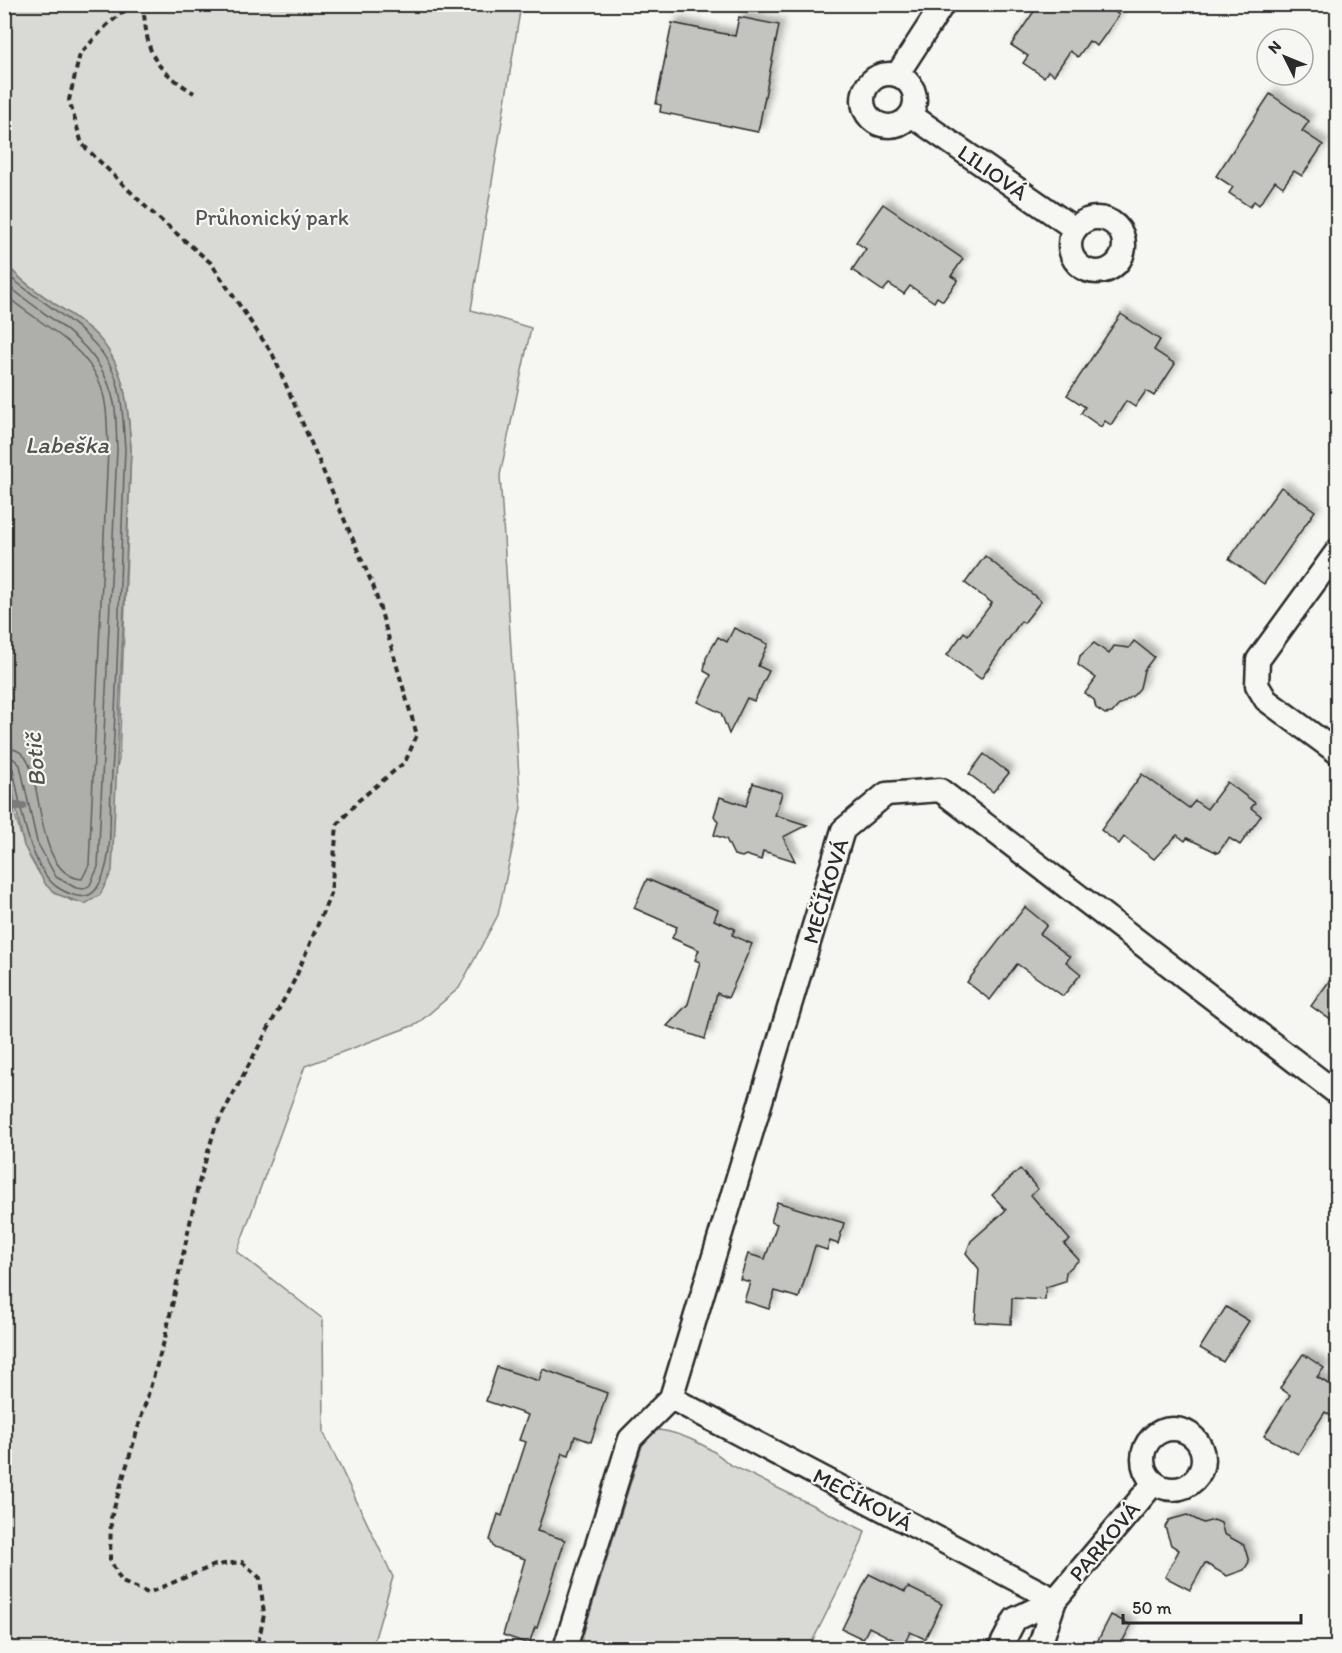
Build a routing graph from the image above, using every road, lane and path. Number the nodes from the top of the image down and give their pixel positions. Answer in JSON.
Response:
{"nodes":[{"id":1,"x":133,"y":4,"type":"edge"},
{"id":2,"x":142,"y":4,"type":"edge"},
{"id":3,"x":943,"y":4,"type":"edge"},
{"id":4,"x":897,"y":75,"type":"junction"},
{"id":5,"x":194,"y":93,"type":"dead end"},
{"id":6,"x":911,"y":115,"type":"junction"},
{"id":7,"x":1075,"y":229,"type":"dead end"},
{"id":8,"x":1338,"y":550,"type":"edge"},
{"id":9,"x":1338,"y":753,"type":"edge"},
{"id":10,"x":1338,"y":1094,"type":"edge"},
{"id":11,"x":670,"y":1398,"type":"junction"},
{"id":12,"x":1154,"y":1482,"type":"dead end"},
{"id":13,"x":1055,"y":1600,"type":"junction"},
{"id":14,"x":257,"y":1648,"type":"edge"},
{"id":15,"x":565,"y":1648,"type":"edge"},
{"id":16,"x":1000,"y":1648,"type":"edge"},
{"id":17,"x":1039,"y":1648,"type":"edge"}],
"edges":[{"from":1,"to":14,"type":"path"},
{"from":2,"to":5,"type":"path"},
{"from":3,"to":4,"type":"street"},
{"from":4,"to":6,"type":"street"},
{"from":4,"to":6,"type":"street"},
{"from":6,"to":7,"type":"street","name":"LILIOVÁ"},
{"from":8,"to":9,"type":"street"},
{"from":10,"to":11,"type":"street","name":"MEČÍKOVÁ"},
{"from":11,"to":13,"type":"street","name":"MEČÍKOVÁ"},
{"from":11,"to":15,"type":"street","name":"MEČÍKOVÁ"},
{"from":12,"to":13,"type":"street","name":"PARKOVÁ"},
{"from":13,"to":16,"type":"street","name":"PARKOVÁ"},
{"from":13,"to":17,"type":"street","name":"PARKOVÁ"}]}
